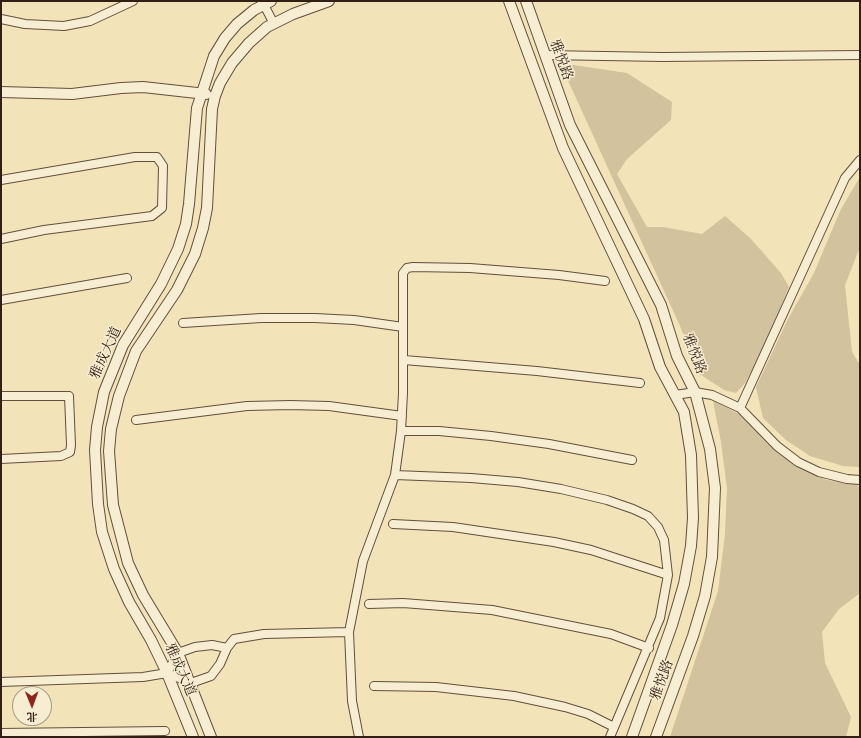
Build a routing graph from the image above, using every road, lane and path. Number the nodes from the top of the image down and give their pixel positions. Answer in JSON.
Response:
{"nodes":[{"id":1,"x":133,"y":1,"type":"edge"},
{"id":2,"x":329,"y":1,"type":"edge"},
{"id":3,"x":509,"y":1,"type":"edge"},
{"id":4,"x":526,"y":1,"type":"edge"},
{"id":5,"x":266,"y":2,"type":"edge"},
{"id":6,"x":1,"y":19,"type":"edge"},
{"id":7,"x":274,"y":24,"type":"junction"},
{"id":8,"x":544,"y":55,"type":"junction"},
{"id":9,"x":860,"y":55,"type":"edge"},
{"id":10,"x":1,"y":92,"type":"edge"},
{"id":11,"x":201,"y":93,"type":"junction"},
{"id":12,"x":214,"y":96,"type":"junction"},
{"id":13,"x":860,"y":160,"type":"edge"},
{"id":14,"x":1,"y":180,"type":"edge"},
{"id":15,"x":1,"y":239,"type":"edge"},
{"id":16,"x":127,"y":278,"type":"dead end"},
{"id":17,"x":605,"y":281,"type":"dead end"},
{"id":18,"x":1,"y":300,"type":"edge"},
{"id":19,"x":183,"y":323,"type":"dead end"},
{"id":20,"x":404,"y":327,"type":"junction"},
{"id":21,"x":404,"y":360,"type":"junction"},
{"id":22,"x":640,"y":383,"type":"dead end"},
{"id":23,"x":695,"y":392,"type":"junction"},
{"id":24,"x":675,"y":395,"type":"junction"},
{"id":25,"x":1,"y":396,"type":"edge"},
{"id":26,"x":740,"y":408,"type":"junction"},
{"id":27,"x":402,"y":416,"type":"junction"},
{"id":28,"x":136,"y":420,"type":"dead end"},
{"id":29,"x":401,"y":431,"type":"junction"},
{"id":30,"x":1,"y":459,"type":"edge"},
{"id":31,"x":632,"y":460,"type":"dead end"},
{"id":32,"x":395,"y":475,"type":"junction"},
{"id":33,"x":860,"y":480,"type":"edge"},
{"id":34,"x":393,"y":524,"type":"dead end"},
{"id":35,"x":668,"y":575,"type":"junction"},
{"id":36,"x":369,"y":604,"type":"dead end"},
{"id":37,"x":349,"y":632,"type":"junction"},
{"id":38,"x":227,"y":648,"type":"junction"},
{"id":39,"x":649,"y":648,"type":"junction"},
{"id":40,"x":178,"y":653,"type":"junction"},
{"id":41,"x":167,"y":673,"type":"junction"},
{"id":42,"x":1,"y":682,"type":"edge"},
{"id":43,"x":190,"y":683,"type":"junction"},
{"id":44,"x":374,"y":686,"type":"dead end"},
{"id":45,"x":614,"y":728,"type":"junction"},
{"id":46,"x":165,"y":731,"type":"dead end"},
{"id":47,"x":1,"y":733,"type":"edge"},
{"id":48,"x":193,"y":737,"type":"edge"},
{"id":49,"x":211,"y":737,"type":"edge"},
{"id":50,"x":360,"y":737,"type":"edge"},
{"id":51,"x":610,"y":737,"type":"edge"},
{"id":52,"x":632,"y":737,"type":"edge"},
{"id":53,"x":656,"y":737,"type":"edge"}],
"edges":[{"from":1,"to":6,"type":"street"},
{"from":2,"to":7,"type":"street"},
{"from":3,"to":24,"type":"street","name":"雅悦路"},
{"from":4,"to":8,"type":"street","name":"雅悦路"},
{"from":5,"to":7,"type":"street"},
{"from":5,"to":11,"type":"street","name":"雅成大道"},
{"from":7,"to":12,"type":"street"},
{"from":8,"to":9,"type":"street"},
{"from":8,"to":23,"type":"street","name":"雅悦路"},
{"from":10,"to":11,"type":"street"},
{"from":11,"to":12,"type":"street"},
{"from":11,"to":41,"type":"street","name":"雅成大道"},
{"from":12,"to":40,"type":"street"},
{"from":13,"to":26,"type":"street"},
{"from":14,"to":15,"type":"street"},
{"from":16,"to":18,"type":"street"},
{"from":17,"to":20,"type":"street"},
{"from":19,"to":20,"type":"street"},
{"from":20,"to":21,"type":"street"},
{"from":21,"to":22,"type":"street"},
{"from":21,"to":27,"type":"street"},
{"from":23,"to":24,"type":"street"},
{"from":23,"to":26,"type":"street"},
{"from":23,"to":53,"type":"street","name":"雅悦路"},
{"from":24,"to":52,"type":"street","name":"雅悦路"},
{"from":25,"to":30,"type":"street"},
{"from":26,"to":33,"type":"street"},
{"from":27,"to":28,"type":"street"},
{"from":27,"to":29,"type":"street"},
{"from":29,"to":31,"type":"street"},
{"from":29,"to":32,"type":"street"},
{"from":32,"to":35,"type":"street"},
{"from":32,"to":37,"type":"street"},
{"from":34,"to":35,"type":"street"},
{"from":35,"to":39,"type":"street"},
{"from":36,"to":39,"type":"street"},
{"from":37,"to":38,"type":"street"},
{"from":37,"to":50,"type":"street"},
{"from":38,"to":40,"type":"street"},
{"from":38,"to":43,"type":"street"},
{"from":39,"to":45,"type":"street"},
{"from":40,"to":41,"type":"street"},
{"from":40,"to":43,"type":"street"},
{"from":41,"to":42,"type":"street"},
{"from":41,"to":43,"type":"street"},
{"from":41,"to":48,"type":"street","name":"雅成大道"},
{"from":43,"to":49,"type":"street"},
{"from":44,"to":45,"type":"street"},
{"from":45,"to":51,"type":"street"},
{"from":46,"to":47,"type":"street"}]}
